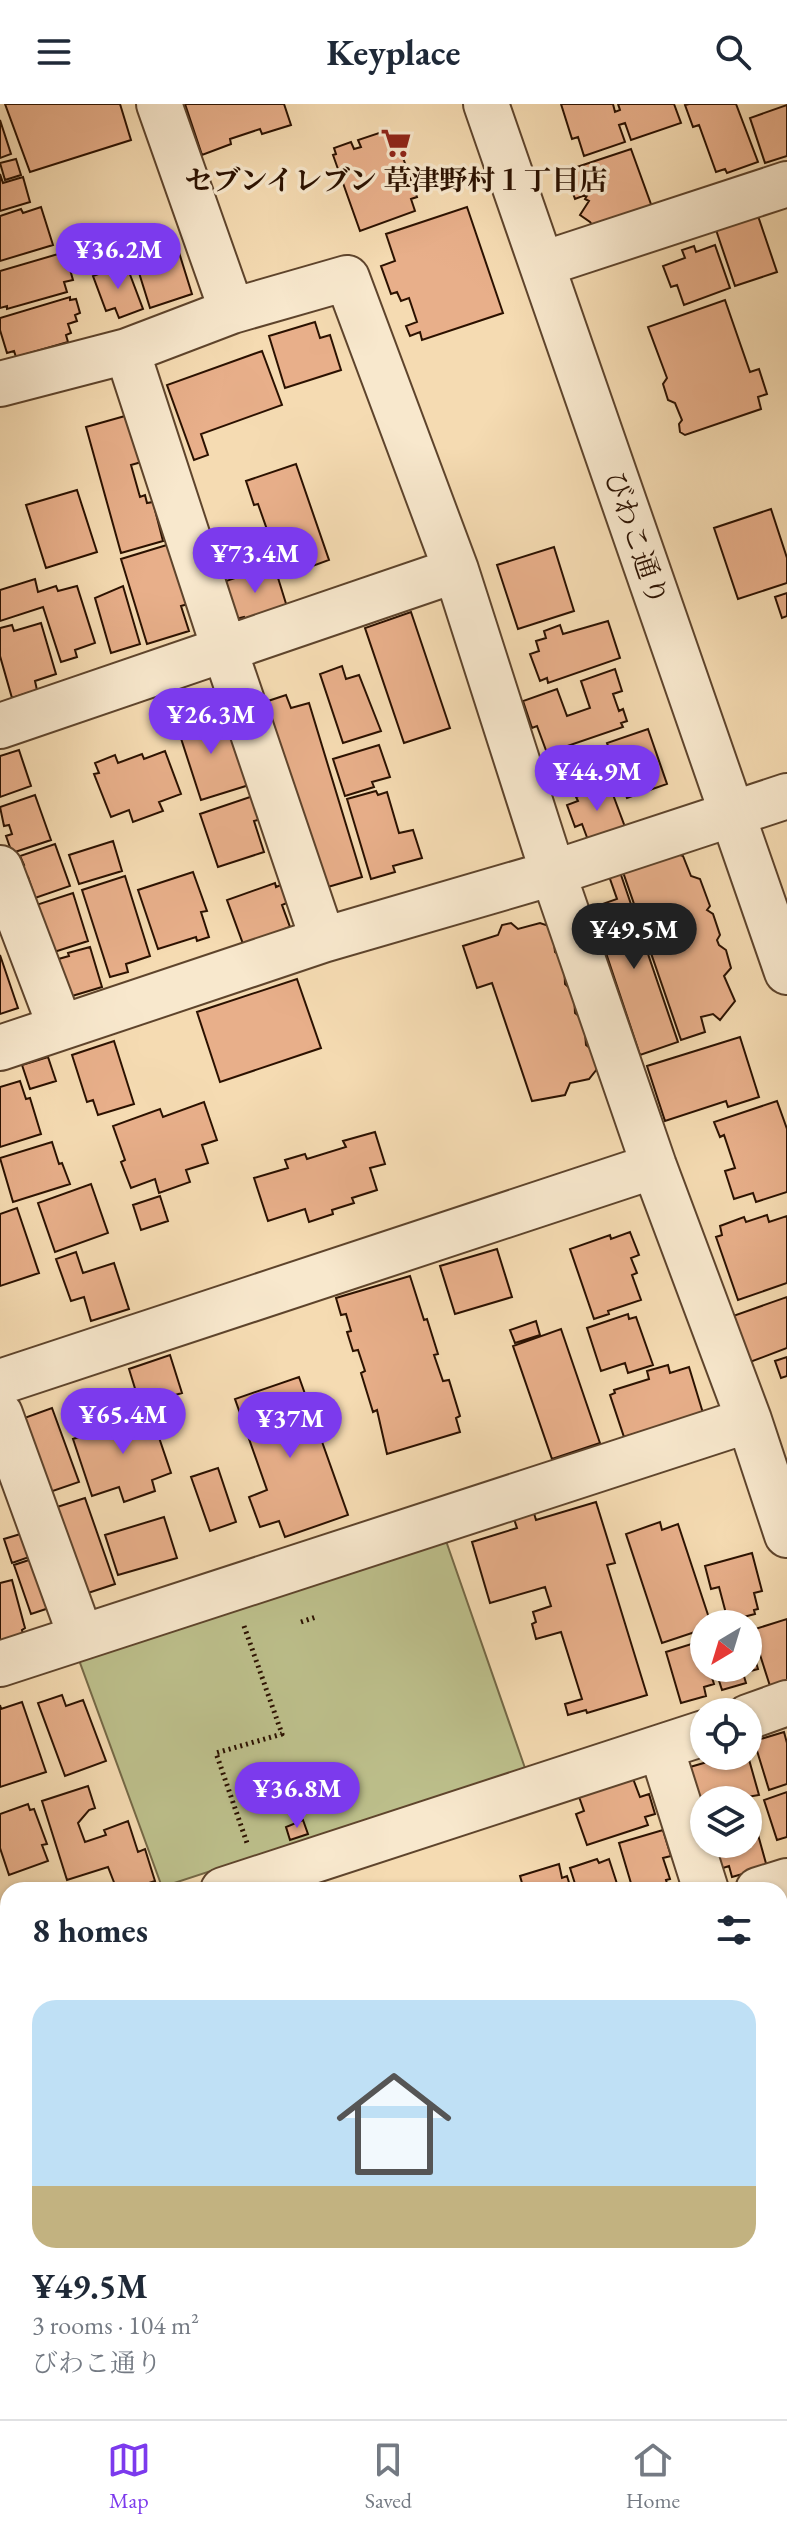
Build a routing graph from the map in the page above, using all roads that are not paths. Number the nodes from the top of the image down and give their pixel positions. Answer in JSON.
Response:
{"nodes":[{"id":1,"x":159,"y":104,"type":"edge"},
{"id":2,"x":486,"y":104,"type":"edge"},
{"id":3,"x":787,"y":184,"type":"edge"},
{"id":4,"x":543,"y":264,"type":"junction"},
{"id":5,"x":232,"y":311,"type":"junction"},
{"id":6,"x":127,"y":351,"type":"junction"},
{"id":7,"x":0,"y":384,"type":"edge"},
{"id":8,"x":456,"y":570,"type":"junction"},
{"id":9,"x":225,"y":651,"type":"junction"},
{"id":10,"x":0,"y":726,"type":"edge"},
{"id":11,"x":787,"y":796,"type":"edge"},
{"id":12,"x":732,"y":814,"type":"junction"},
{"id":13,"x":0,"y":868,"type":"edge"},
{"id":14,"x":553,"y":873,"type":"junction"},
{"id":15,"x":323,"y":940,"type":"junction"},
{"id":16,"x":787,"y":972,"type":"edge"},
{"id":17,"x":60,"y":1026,"type":"junction"},
{"id":18,"x":0,"y":1048,"type":"edge"},
{"id":19,"x":654,"y":1166,"type":"junction"},
{"id":20,"x":0,"y":1382,"type":"edge"},
{"id":21,"x":0,"y":1414,"type":"edge"},
{"id":22,"x":749,"y":1420,"type":"junction"},
{"id":23,"x":787,"y":1535,"type":"edge"},
{"id":24,"x":81,"y":1637,"type":"junction"},
{"id":25,"x":0,"y":1664,"type":"edge"},
{"id":26,"x":787,"y":1703,"type":"edge"},
{"id":27,"x":762,"y":1712,"type":"edge"},
{"id":28,"x":690,"y":1738,"type":"edge"},
{"id":29,"x":661,"y":1748,"type":"junction"},
{"id":30,"x":246,"y":1882,"type":"edge"},
{"id":31,"x":703,"y":1882,"type":"edge"}],
"edges":[{"from":1,"to":5,"type":"street"},
{"from":2,"to":4,"type":"street","name":"びわこ通り"},
{"from":3,"to":4,"type":"street"},
{"from":4,"to":12,"type":"street","name":"びわこ通り"},
{"from":5,"to":6,"type":"street"},
{"from":5,"to":8,"type":"street"},
{"from":6,"to":7,"type":"street"},
{"from":6,"to":9,"type":"street"},
{"from":8,"to":9,"type":"street"},
{"from":8,"to":14,"type":"street"},
{"from":9,"to":10,"type":"street"},
{"from":9,"to":15,"type":"street"},
{"from":11,"to":12,"type":"street"},
{"from":12,"to":14,"type":"street"},
{"from":12,"to":16,"type":"street","name":"びわこ通り"},
{"from":13,"to":17,"type":"street"},
{"from":14,"to":15,"type":"street"},
{"from":14,"to":19,"type":"street"},
{"from":15,"to":17,"type":"street"},
{"from":17,"to":18,"type":"street"},
{"from":19,"to":20,"type":"street"},
{"from":19,"to":22,"type":"street"},
{"from":21,"to":24,"type":"street"},
{"from":22,"to":23,"type":"street"},
{"from":22,"to":24,"type":"street"},
{"from":24,"to":25,"type":"street"},
{"from":26,"to":27,"type":"street"},
{"from":28,"to":29,"type":"street"},
{"from":29,"to":30,"type":"street"},
{"from":29,"to":31,"type":"street"}]}
